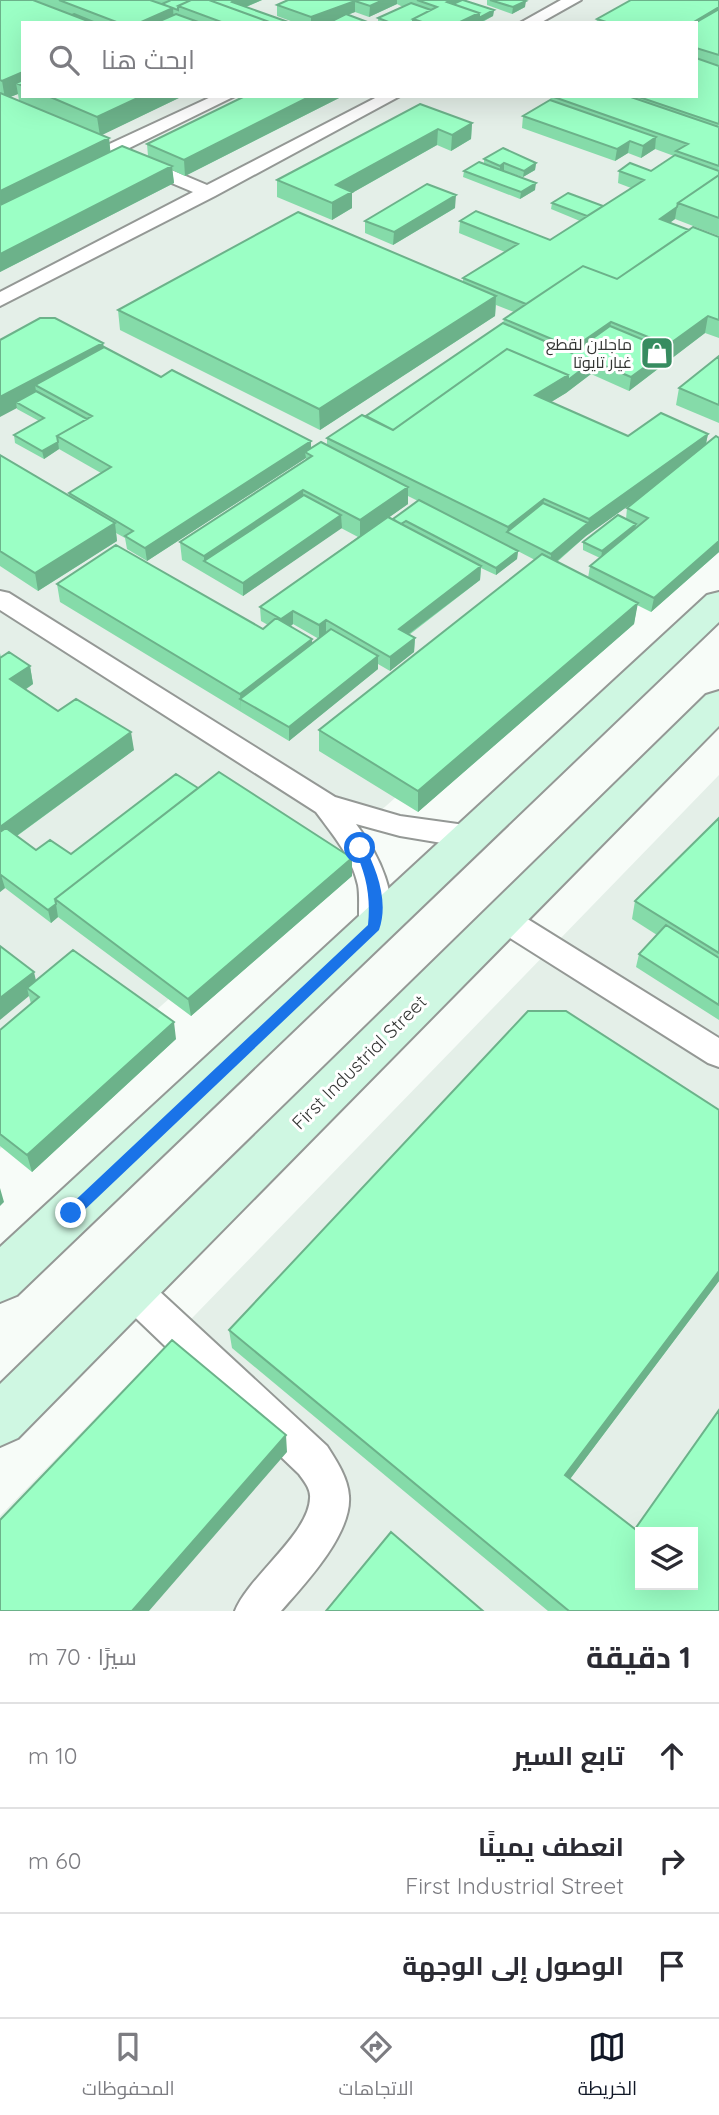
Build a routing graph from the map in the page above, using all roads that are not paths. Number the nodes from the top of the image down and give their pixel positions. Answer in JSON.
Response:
{"nodes":[{"id":1,"x":573,"y":0,"type":"edge"},
{"id":2,"x":534,"y":20,"type":"edge"},
{"id":3,"x":222,"y":98,"type":"edge"},
{"id":4,"x":386,"y":100,"type":"edge"},
{"id":5,"x":209,"y":192,"type":"junction"},
{"id":6,"x":0,"y":299,"type":"edge"},
{"id":7,"x":0,"y":599,"type":"edge"},
{"id":8,"x":719,"y":603,"type":"edge"},
{"id":9,"x":719,"y":704,"type":"edge"},
{"id":10,"x":326,"y":805,"type":"junction"},
{"id":11,"x":472,"y":837,"type":"junction"},
{"id":12,"x":502,"y":918,"type":"junction"},
{"id":13,"x":374,"y":927,"type":"junction"},
{"id":14,"x":719,"y":1054,"type":"edge"},
{"id":15,"x":0,"y":1279,"type":"edge"},
{"id":16,"x":132,"y":1290,"type":"junction"},
{"id":17,"x":0,"y":1420,"type":"edge"},
{"id":18,"x":255,"y":1611,"type":"edge"}],
"edges":[{"from":1,"to":2,"type":"lane"},
{"from":3,"to":5,"type":"lane"},
{"from":4,"to":5,"type":"lane"},
{"from":5,"to":6,"type":"lane"},
{"from":7,"to":10,"type":"lane"},
{"from":8,"to":11,"type":"main road"},
{"from":9,"to":12,"type":"main road","name":"First Industrial Street"},
{"from":10,"to":11,"type":"lane"},
{"from":10,"to":13,"type":"lane"},
{"from":11,"to":13,"type":"main road"},
{"from":12,"to":14,"type":"lane"},
{"from":12,"to":16,"type":"main road","name":"First Industrial Street"},
{"from":13,"to":15,"type":"main road"},
{"from":16,"to":17,"type":"main road","name":"First Industrial Street"},
{"from":16,"to":18,"type":"lane"}]}
